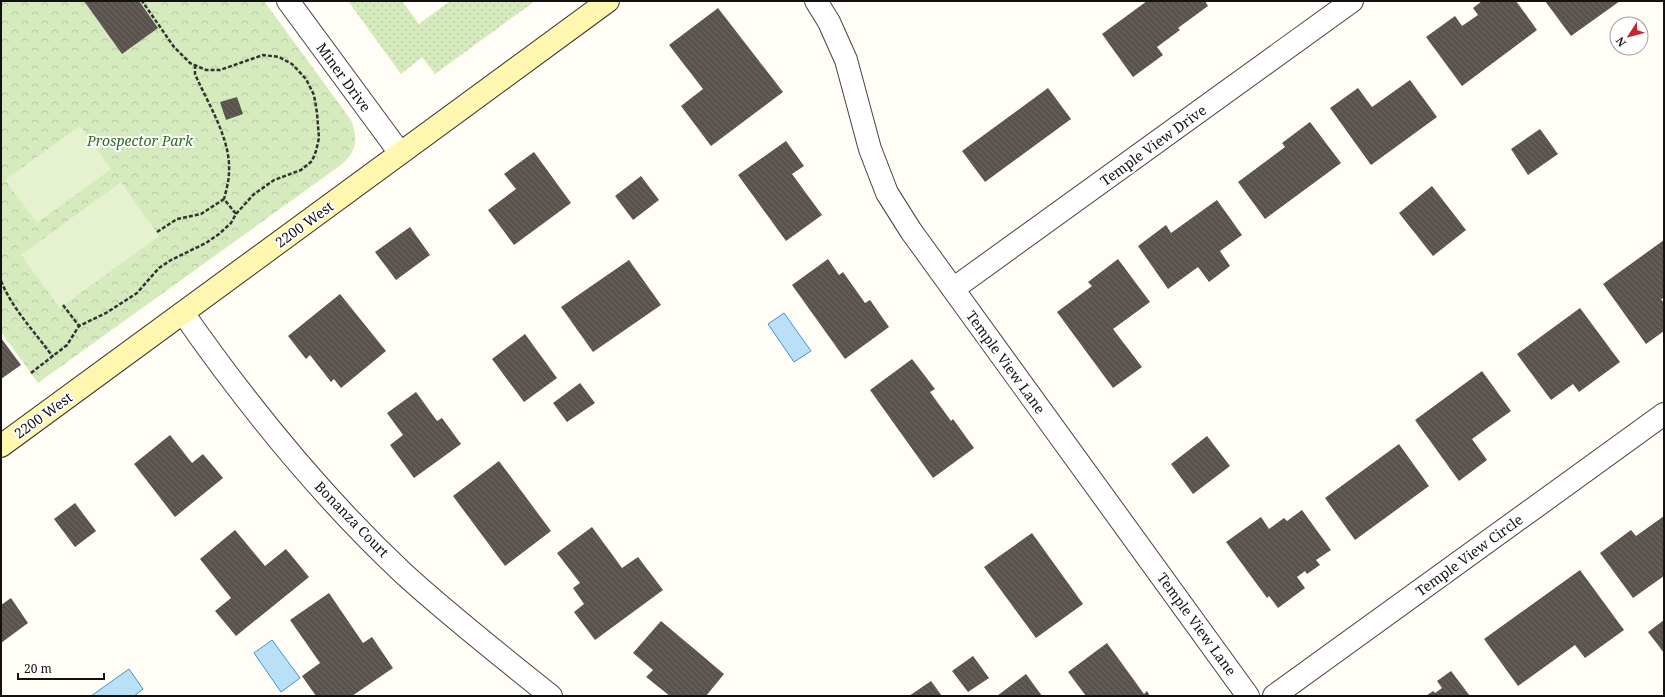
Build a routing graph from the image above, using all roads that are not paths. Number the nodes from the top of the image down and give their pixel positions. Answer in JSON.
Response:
{"nodes":[{"id":1,"x":288,"y":1,"type":"edge"},
{"id":2,"x":608,"y":1,"type":"edge"},
{"id":3,"x":816,"y":1,"type":"edge"},
{"id":4,"x":1352,"y":1,"type":"edge"},
{"id":5,"x":400,"y":153,"type":"junction"},
{"id":6,"x":953,"y":289,"type":"junction"},
{"id":7,"x":183,"y":313,"type":"junction"},
{"id":8,"x":1664,"y":414,"type":"edge"},
{"id":9,"x":1,"y":446,"type":"edge"},
{"id":10,"x":551,"y":696,"type":"edge"},
{"id":11,"x":1248,"y":696,"type":"edge"},
{"id":12,"x":1274,"y":696,"type":"edge"}],
"edges":[{"from":1,"to":5,"type":"street","name":"Miner Drive"},
{"from":2,"to":5,"type":"street","name":"2200 West"},
{"from":3,"to":6,"type":"street","name":"Temple View Lane"},
{"from":4,"to":6,"type":"street","name":"Temple View Drive"},
{"from":5,"to":7,"type":"street","name":"2200 West"},
{"from":6,"to":11,"type":"street","name":"Temple View Lane"},
{"from":7,"to":9,"type":"street","name":"2200 West"},
{"from":7,"to":10,"type":"street","name":"Bonanza Court"},
{"from":8,"to":12,"type":"street","name":"Temple View Circle"}]}
